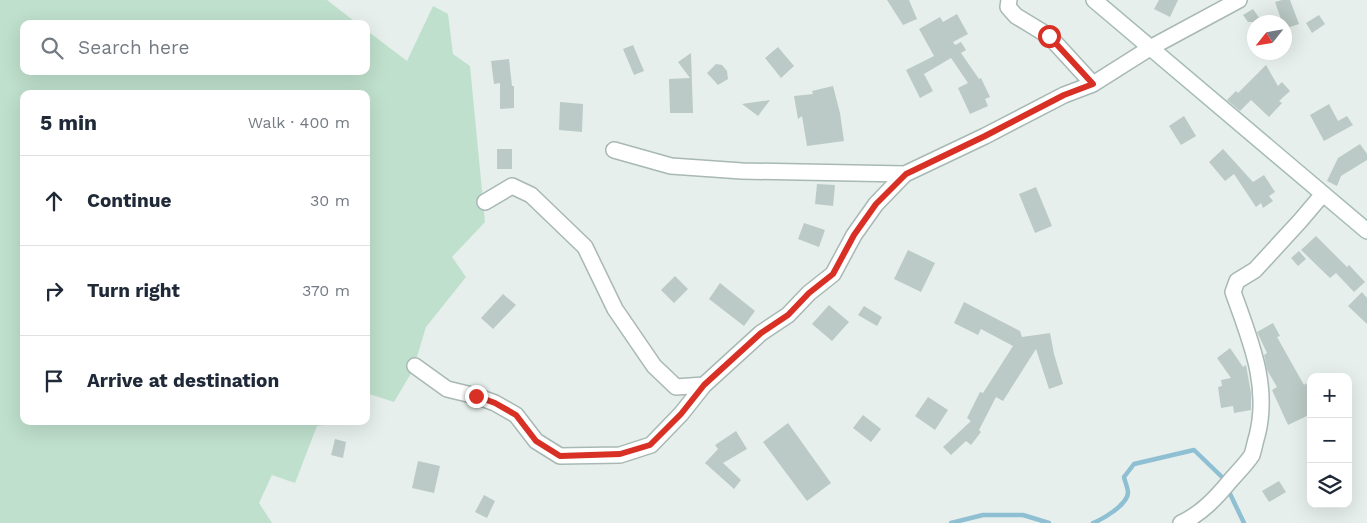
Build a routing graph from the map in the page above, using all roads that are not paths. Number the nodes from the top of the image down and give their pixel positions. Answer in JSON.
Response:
{"nodes":[{"id":1,"x":1009,"y":0,"type":"edge"},
{"id":2,"x":1094,"y":0,"type":"edge"},
{"id":3,"x":1239,"y":0,"type":"edge"},
{"id":4,"x":1150,"y":48,"type":"junction"},
{"id":5,"x":1093,"y":84,"type":"junction"},
{"id":6,"x":614,"y":150,"type":"dead end"},
{"id":7,"x":906,"y":174,"type":"junction"},
{"id":8,"x":1323,"y":194,"type":"junction"},
{"id":9,"x":486,"y":202,"type":"dead end"},
{"id":10,"x":1367,"y":231,"type":"edge"},
{"id":11,"x":415,"y":366,"type":"dead end"},
{"id":12,"x":704,"y":385,"type":"junction"},
{"id":13,"x":1181,"y":523,"type":"edge"}],
"edges":[{"from":1,"to":5,"type":"street"},
{"from":2,"to":4,"type":"street"},
{"from":3,"to":4,"type":"street"},
{"from":4,"to":5,"type":"street"},
{"from":4,"to":8,"type":"street"},
{"from":5,"to":7,"type":"street"},
{"from":6,"to":7,"type":"street"},
{"from":7,"to":12,"type":"street"},
{"from":8,"to":10,"type":"street"},
{"from":8,"to":13,"type":"street"},
{"from":9,"to":12,"type":"street"},
{"from":11,"to":12,"type":"street"}]}
